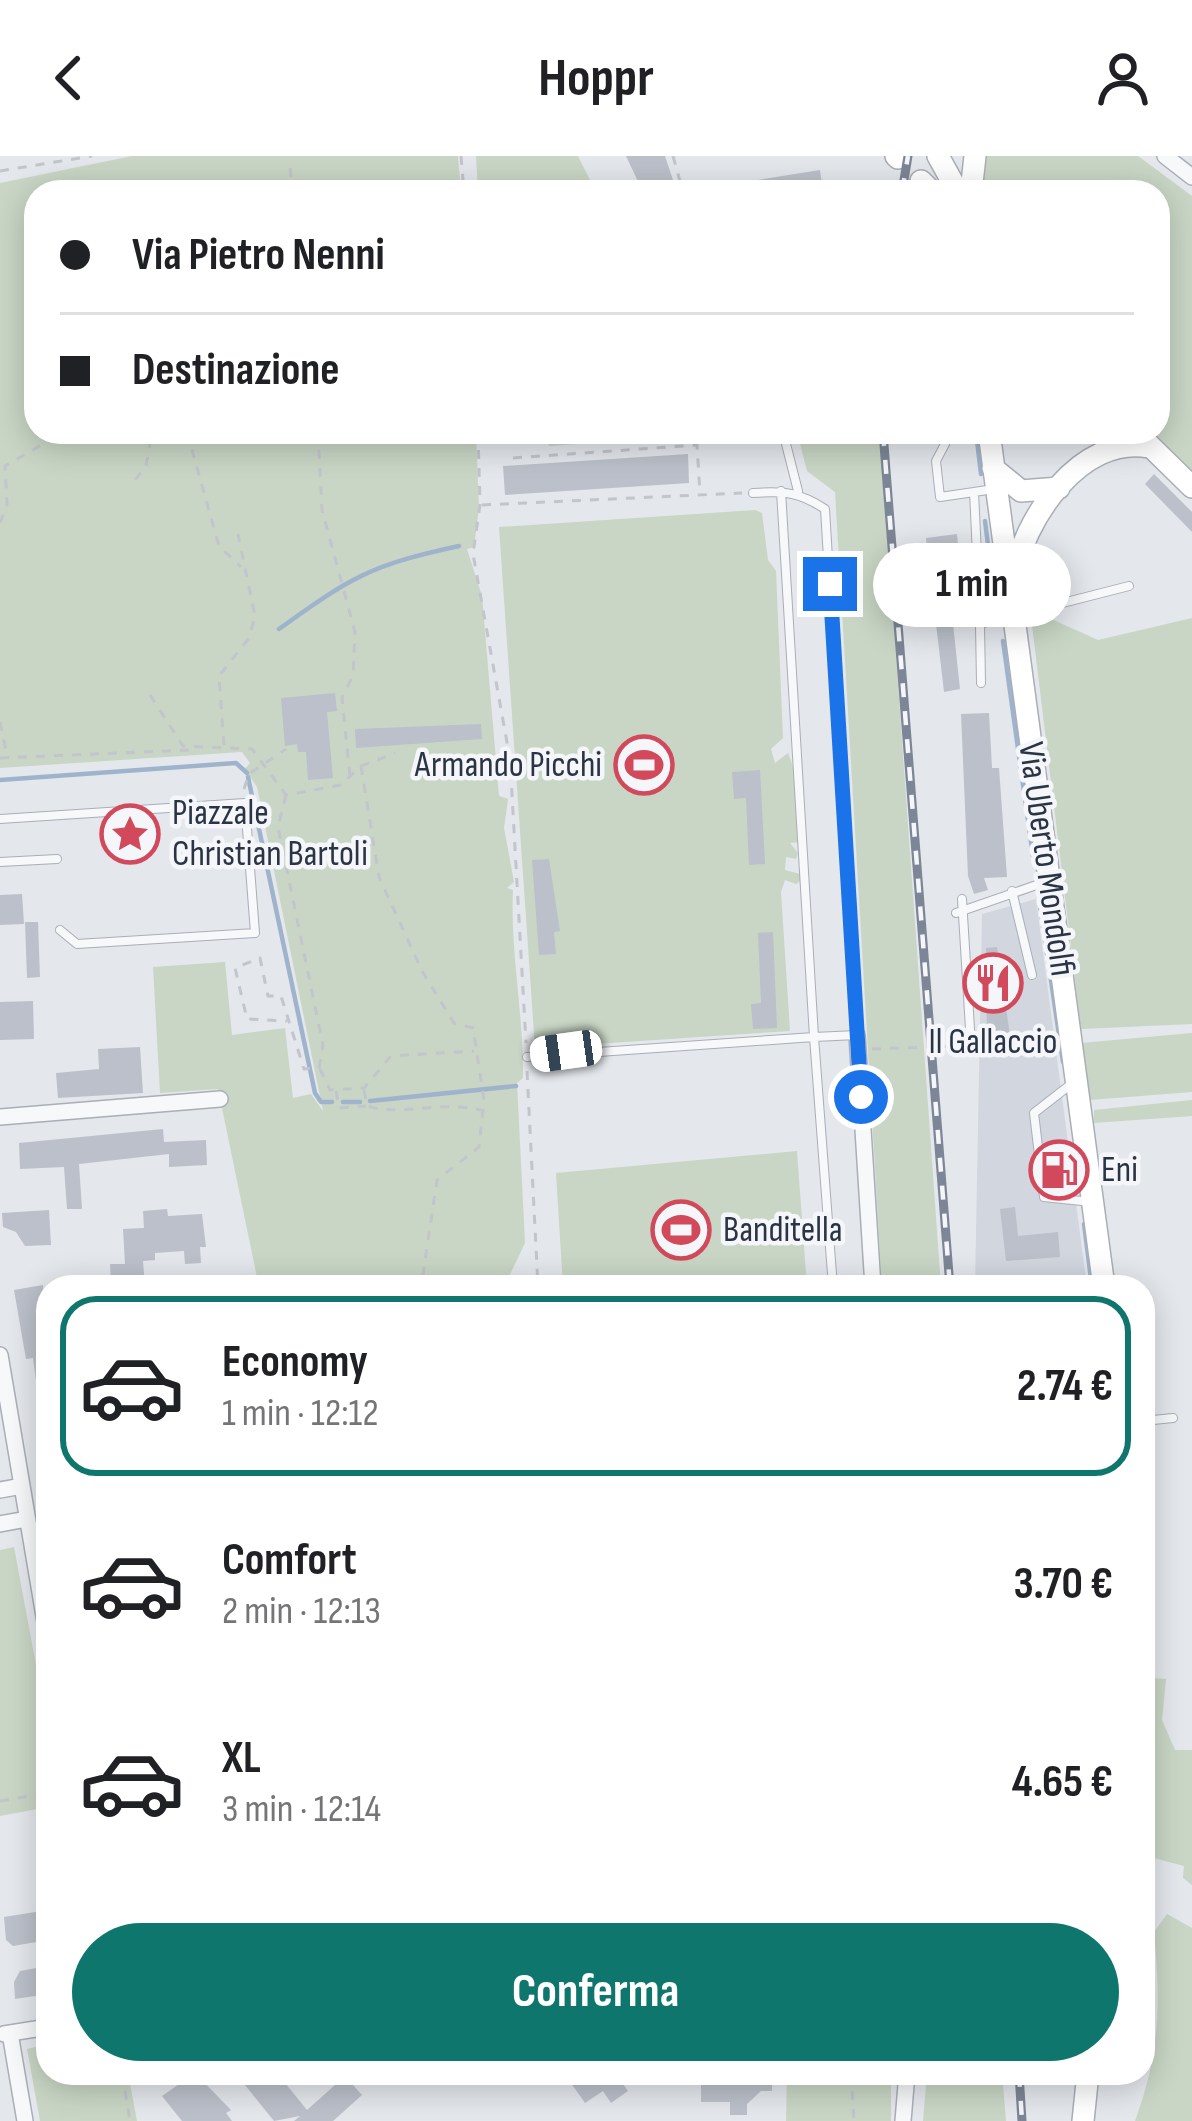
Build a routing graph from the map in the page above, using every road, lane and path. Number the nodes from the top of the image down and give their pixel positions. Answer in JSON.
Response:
{"nodes":[{"id":1,"x":92,"y":156,"type":"edge"},
{"id":2,"x":1166,"y":156,"type":"edge"},
{"id":3,"x":290,"y":168,"type":"dead end"},
{"id":4,"x":0,"y":171,"type":"edge"},
{"id":5,"x":1192,"y":176,"type":"edge"},
{"id":6,"x":291,"y":180,"type":"edge"},
{"id":7,"x":45,"y":444,"type":"edge"},
{"id":8,"x":150,"y":444,"type":"edge"},
{"id":9,"x":190,"y":444,"type":"edge"},
{"id":10,"x":319,"y":444,"type":"edge"},
{"id":11,"x":478,"y":444,"type":"edge"},
{"id":12,"x":786,"y":444,"type":"edge"},
{"id":13,"x":945,"y":444,"type":"dead end"},
{"id":14,"x":989,"y":444,"type":"edge"},
{"id":15,"x":1102,"y":444,"type":"edge"},
{"id":16,"x":1148,"y":444,"type":"edge"},
{"id":17,"x":680,"y":446,"type":"joint"},
{"id":18,"x":512,"y":458,"type":"dead end"},
{"id":19,"x":135,"y":480,"type":"dead end"},
{"id":20,"x":988,"y":483,"type":"junction"},
{"id":21,"x":1192,"y":487,"type":"edge"},
{"id":22,"x":1059,"y":488,"type":"junction"},
{"id":23,"x":781,"y":491,"type":"junction"},
{"id":24,"x":798,"y":491,"type":"junction"},
{"id":25,"x":753,"y":493,"type":"joint"},
{"id":26,"x":700,"y":496,"type":"junction"},
{"id":27,"x":480,"y":505,"type":"junction"},
{"id":28,"x":0,"y":523,"type":"edge"},
{"id":29,"x":238,"y":534,"type":"dead end"},
{"id":30,"x":242,"y":568,"type":"junction"},
{"id":31,"x":1129,"y":586,"type":"dead end"},
{"id":32,"x":979,"y":596,"type":"dead end"},
{"id":33,"x":1012,"y":604,"type":"junction"},
{"id":34,"x":981,"y":683,"type":"dead end"},
{"id":35,"x":150,"y":695,"type":"dead end"},
{"id":36,"x":0,"y":722,"type":"edge"},
{"id":37,"x":224,"y":747,"type":"junction"},
{"id":38,"x":286,"y":749,"type":"dead end"},
{"id":39,"x":190,"y":750,"type":"junction"},
{"id":40,"x":395,"y":753,"type":"dead end"},
{"id":41,"x":4,"y":758,"type":"edge"},
{"id":42,"x":264,"y":760,"type":"junction"},
{"id":43,"x":361,"y":766,"type":"junction"},
{"id":44,"x":350,"y":776,"type":"junction"},
{"id":45,"x":286,"y":795,"type":"junction"},
{"id":46,"x":245,"y":802,"type":"junction"},
{"id":47,"x":0,"y":819,"type":"edge"},
{"id":48,"x":57,"y":859,"type":"dead end"},
{"id":49,"x":0,"y":862,"type":"edge"},
{"id":50,"x":1049,"y":881,"type":"junction"},
{"id":51,"x":1018,"y":885,"type":"junction"},
{"id":52,"x":60,"y":930,"type":"dead end"},
{"id":53,"x":1032,"y":975,"type":"dead end"},
{"id":54,"x":287,"y":1021,"type":"junction"},
{"id":55,"x":814,"y":1037,"type":"junction"},
{"id":56,"x":858,"y":1042,"type":"junction"},
{"id":57,"x":971,"y":1045,"type":"dead end"},
{"id":58,"x":946,"y":1046,"type":"dead end"},
{"id":59,"x":477,"y":1050,"type":"junction"},
{"id":60,"x":527,"y":1057,"type":"junction"},
{"id":61,"x":318,"y":1068,"type":"junction"},
{"id":62,"x":1076,"y":1081,"type":"junction"},
{"id":63,"x":364,"y":1088,"type":"junction"},
{"id":64,"x":336,"y":1090,"type":"junction"},
{"id":65,"x":213,"y":1104,"type":"dead end"},
{"id":66,"x":367,"y":1106,"type":"junction"},
{"id":67,"x":481,"y":1110,"type":"junction"},
{"id":68,"x":0,"y":1117,"type":"edge"},
{"id":69,"x":1093,"y":1202,"type":"junction"},
{"id":70,"x":423,"y":1275,"type":"edge"},
{"id":71,"x":537,"y":1275,"type":"edge"},
{"id":72,"x":832,"y":1275,"type":"edge"},
{"id":73,"x":872,"y":1275,"type":"edge"},
{"id":74,"x":1102,"y":1275,"type":"edge"},
{"id":75,"x":0,"y":1354,"type":"edge"},
{"id":76,"x":1173,"y":1418,"type":"dead end"},
{"id":77,"x":1155,"y":1420,"type":"edge"},
{"id":78,"x":22,"y":1486,"type":"junction"},
{"id":79,"x":0,"y":1490,"type":"edge"},
{"id":80,"x":27,"y":1520,"type":"junction"},
{"id":81,"x":0,"y":1524,"type":"edge"},
{"id":82,"x":36,"y":1536,"type":"edge"},
{"id":83,"x":36,"y":1795,"type":"edge"},
{"id":84,"x":0,"y":1801,"type":"edge"},
{"id":85,"x":36,"y":2029,"type":"edge"},
{"id":86,"x":5,"y":2034,"type":"edge"},
{"id":87,"x":124,"y":2085,"type":"edge"},
{"id":88,"x":852,"y":2085,"type":"edge"},
{"id":89,"x":906,"y":2085,"type":"edge"},
{"id":90,"x":1087,"y":2085,"type":"edge"},
{"id":91,"x":25,"y":2121,"type":"edge"},
{"id":92,"x":130,"y":2121,"type":"edge"},
{"id":93,"x":854,"y":2121,"type":"edge"},
{"id":94,"x":903,"y":2121,"type":"edge"},
{"id":95,"x":1083,"y":2121,"type":"edge"}],
"edges":[{"from":1,"to":4,"type":"path"},
{"from":2,"to":5,"type":"street"},
{"from":3,"to":6,"type":"path"},
{"from":7,"to":28,"type":"path"},
{"from":8,"to":19,"type":"path"},
{"from":9,"to":30,"type":"path"},
{"from":10,"to":44,"type":"path"},
{"from":11,"to":27,"type":"path"},
{"from":12,"to":24,"type":"lane"},
{"from":13,"to":20,"type":"lane"},
{"from":14,"to":20,"type":"main road","name":"Via Uberto Mondolfi"},
{"from":15,"to":22,"type":"main road"},
{"from":16,"to":21,"type":"main road"},
{"from":17,"to":18,"type":"path"},
{"from":17,"to":26,"type":"path"},
{"from":20,"to":22,"type":"main road"},
{"from":20,"to":32,"type":"lane"},
{"from":20,"to":33,"type":"main road","name":"Via Uberto Mondolfi"},
{"from":22,"to":33,"type":"main road"},
{"from":23,"to":24,"type":"lane"},
{"from":23,"to":25,"type":"lane"},
{"from":23,"to":55,"type":"lane"},
{"from":24,"to":56,"type":"lane"},
{"from":25,"to":26,"type":"path"},
{"from":26,"to":27,"type":"path"},
{"from":27,"to":60,"type":"path"},
{"from":29,"to":30,"type":"path"},
{"from":30,"to":37,"type":"path"},
{"from":31,"to":33,"type":"lane"},
{"from":33,"to":34,"type":"lane"},
{"from":33,"to":50,"type":"main road","name":"Via Uberto Mondolfi"},
{"from":35,"to":39,"type":"path"},
{"from":36,"to":41,"type":"path"},
{"from":37,"to":39,"type":"path"},
{"from":37,"to":42,"type":"path"},
{"from":38,"to":42,"type":"path"},
{"from":39,"to":41,"type":"path"},
{"from":40,"to":43,"type":"path"},
{"from":42,"to":45,"type":"path"},
{"from":42,"to":46,"type":"path"},
{"from":43,"to":44,"type":"path"},
{"from":43,"to":59,"type":"path"},
{"from":44,"to":45,"type":"path"},
{"from":45,"to":61,"type":"path"},
{"from":46,"to":47,"type":"lane"},
{"from":46,"to":52,"type":"lane"},
{"from":48,"to":49,"type":"lane"},
{"from":50,"to":51,"type":"lane"},
{"from":50,"to":62,"type":"main road","name":"Via Uberto Mondolfi"},
{"from":51,"to":53,"type":"lane"},
{"from":51,"to":57,"type":"lane"},
{"from":54,"to":54,"type":"path"},
{"from":54,"to":61,"type":"path"},
{"from":55,"to":56,"type":"lane"},
{"from":55,"to":60,"type":"lane"},
{"from":55,"to":72,"type":"lane"},
{"from":56,"to":58,"type":"path"},
{"from":56,"to":73,"type":"street"},
{"from":59,"to":63,"type":"path"},
{"from":59,"to":67,"type":"path"},
{"from":60,"to":71,"type":"path"},
{"from":61,"to":64,"type":"path"},
{"from":62,"to":69,"type":"main road","name":"Via Uberto Mondolfi"},
{"from":62,"to":69,"type":"lane"},
{"from":63,"to":64,"type":"path"},
{"from":63,"to":66,"type":"path"},
{"from":64,"to":66,"type":"path"},
{"from":65,"to":68,"type":"street"},
{"from":66,"to":67,"type":"path"},
{"from":67,"to":70,"type":"path"},
{"from":69,"to":74,"type":"main road","name":"Via Uberto Mondolfi"},
{"from":75,"to":78,"type":"street"},
{"from":76,"to":77,"type":"lane"},
{"from":78,"to":79,"type":"street"},
{"from":78,"to":80,"type":"street"},
{"from":80,"to":81,"type":"street"},
{"from":80,"to":82,"type":"street"},
{"from":83,"to":84,"type":"path"},
{"from":85,"to":86,"type":"street"},
{"from":86,"to":91,"type":"street"},
{"from":87,"to":92,"type":"path"},
{"from":88,"to":93,"type":"path"},
{"from":89,"to":94,"type":"street"},
{"from":90,"to":95,"type":"main road"}]}
